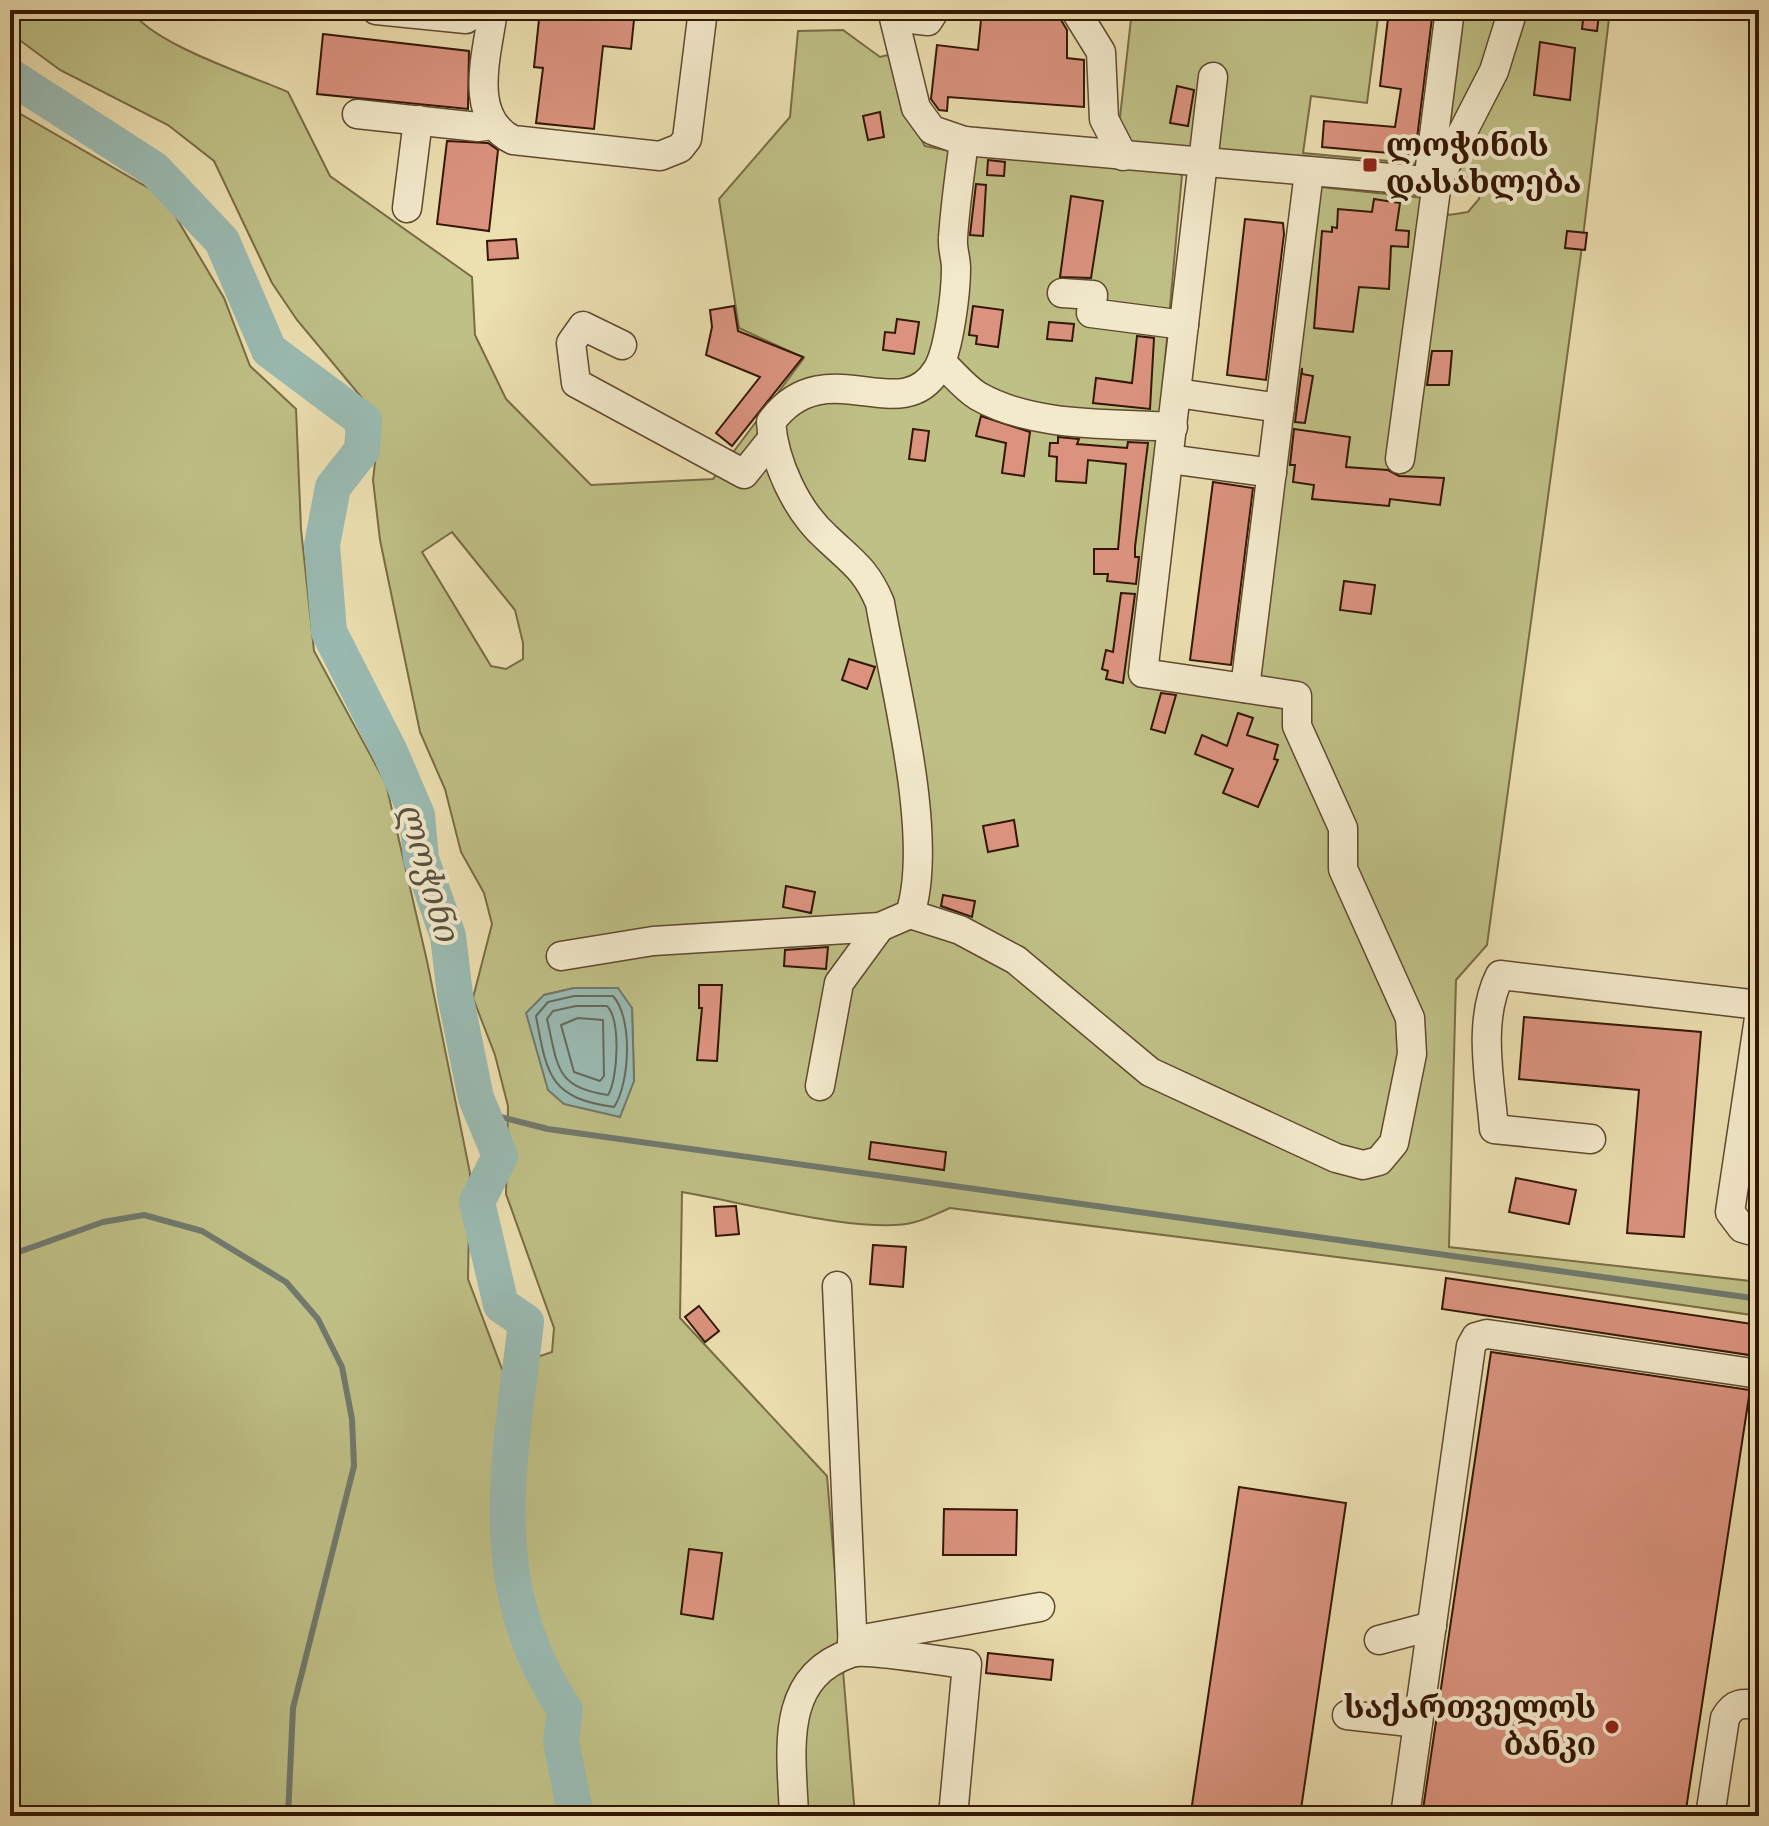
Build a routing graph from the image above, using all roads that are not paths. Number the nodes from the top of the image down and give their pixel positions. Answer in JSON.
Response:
{"nodes":[{"id":1,"x":376,"y":10,"type":"edge"},
{"id":2,"x":703,"y":10,"type":"edge"},
{"id":3,"x":935,"y":10,"type":"edge"},
{"id":4,"x":1075,"y":10,"type":"edge"},
{"id":5,"x":1450,"y":10,"type":"edge"},
{"id":6,"x":1513,"y":10,"type":"edge"},
{"id":7,"x":893,"y":13,"type":"edge"},
{"id":8,"x":480,"y":15,"type":"edge"},
{"id":9,"x":1213,"y":77,"type":"dead end"},
{"id":10,"x":357,"y":114,"type":"dead end"},
{"id":11,"x":418,"y":120,"type":"junction"},
{"id":12,"x":493,"y":125,"type":"junction"},
{"id":13,"x":964,"y":141,"type":"junction"},
{"id":14,"x":1123,"y":156,"type":"junction"},
{"id":15,"x":1202,"y":164,"type":"junction"},
{"id":16,"x":1309,"y":172,"type":"junction"},
{"id":17,"x":1432,"y":182,"type":"junction"},
{"id":18,"x":407,"y":208,"type":"dead end"},
{"id":19,"x":1062,"y":293,"type":"dead end"},
{"id":20,"x":1184,"y":325,"type":"junction"},
{"id":21,"x":622,"y":345,"type":"dead end"},
{"id":22,"x":942,"y":363,"type":"junction"},
{"id":23,"x":1177,"y":393,"type":"junction"},
{"id":24,"x":1280,"y":408,"type":"junction"},
{"id":25,"x":1173,"y":427,"type":"junction"},
{"id":26,"x":772,"y":439,"type":"junction"},
{"id":27,"x":1169,"y":459,"type":"junction"},
{"id":28,"x":1400,"y":459,"type":"dead end"},
{"id":29,"x":1272,"y":473,"type":"junction"},
{"id":30,"x":1245,"y":688,"type":"junction"},
{"id":31,"x":910,"y":914,"type":"junction"},
{"id":32,"x":880,"y":927,"type":"junction"},
{"id":33,"x":561,"y":956,"type":"dead end"},
{"id":34,"x":1759,"y":1005,"type":"edge"},
{"id":35,"x":1759,"y":1018,"type":"edge"},
{"id":36,"x":820,"y":1086,"type":"dead end"},
{"id":37,"x":1591,"y":1139,"type":"dead end"},
{"id":38,"x":1759,"y":1233,"type":"edge"},
{"id":39,"x":837,"y":1286,"type":"dead end"},
{"id":40,"x":1759,"y":1374,"type":"edge"},
{"id":41,"x":1040,"y":1607,"type":"dead end"},
{"id":42,"x":1432,"y":1626,"type":"junction"},
{"id":43,"x":1379,"y":1640,"type":"dead end"},
{"id":44,"x":852,"y":1646,"type":"junction"},
{"id":45,"x":1759,"y":1705,"type":"edge"},
{"id":46,"x":1347,"y":1715,"type":"dead end"},
{"id":47,"x":1418,"y":1723,"type":"junction"},
{"id":48,"x":794,"y":1816,"type":"edge"},
{"id":49,"x":953,"y":1816,"type":"edge"},
{"id":50,"x":1405,"y":1816,"type":"edge"},
{"id":51,"x":1710,"y":1816,"type":"edge"}],
"edges":[{"from":1,"to":8,"type":"street"},
{"from":2,"to":12,"type":"street"},
{"from":3,"to":7,"type":"street"},
{"from":4,"to":14,"type":"street"},
{"from":5,"to":17,"type":"street"},
{"from":6,"to":17,"type":"street"},
{"from":7,"to":13,"type":"street"},
{"from":8,"to":12,"type":"street"},
{"from":9,"to":15,"type":"street"},
{"from":10,"to":11,"type":"street"},
{"from":11,"to":12,"type":"street"},
{"from":11,"to":18,"type":"street"},
{"from":13,"to":14,"type":"street"},
{"from":13,"to":22,"type":"street"},
{"from":14,"to":15,"type":"street"},
{"from":15,"to":16,"type":"street"},
{"from":15,"to":20,"type":"street"},
{"from":16,"to":17,"type":"street"},
{"from":16,"to":24,"type":"street"},
{"from":17,"to":28,"type":"street"},
{"from":19,"to":20,"type":"street"},
{"from":20,"to":23,"type":"street"},
{"from":21,"to":26,"type":"street"},
{"from":22,"to":25,"type":"street"},
{"from":22,"to":26,"type":"street"},
{"from":23,"to":24,"type":"street"},
{"from":23,"to":25,"type":"street"},
{"from":24,"to":29,"type":"street"},
{"from":25,"to":27,"type":"street"},
{"from":26,"to":31,"type":"street"},
{"from":27,"to":29,"type":"street"},
{"from":27,"to":30,"type":"street"},
{"from":29,"to":30,"type":"street"},
{"from":30,"to":31,"type":"street"},
{"from":31,"to":32,"type":"street"},
{"from":32,"to":33,"type":"street"},
{"from":32,"to":36,"type":"street"},
{"from":34,"to":37,"type":"street"},
{"from":35,"to":38,"type":"street"},
{"from":39,"to":44,"type":"street"},
{"from":40,"to":42,"type":"street"},
{"from":41,"to":44,"type":"street"},
{"from":42,"to":43,"type":"street"},
{"from":42,"to":47,"type":"street"},
{"from":44,"to":48,"type":"street"},
{"from":44,"to":49,"type":"street"},
{"from":45,"to":51,"type":"street"},
{"from":46,"to":47,"type":"street"},
{"from":47,"to":50,"type":"street"}]}
